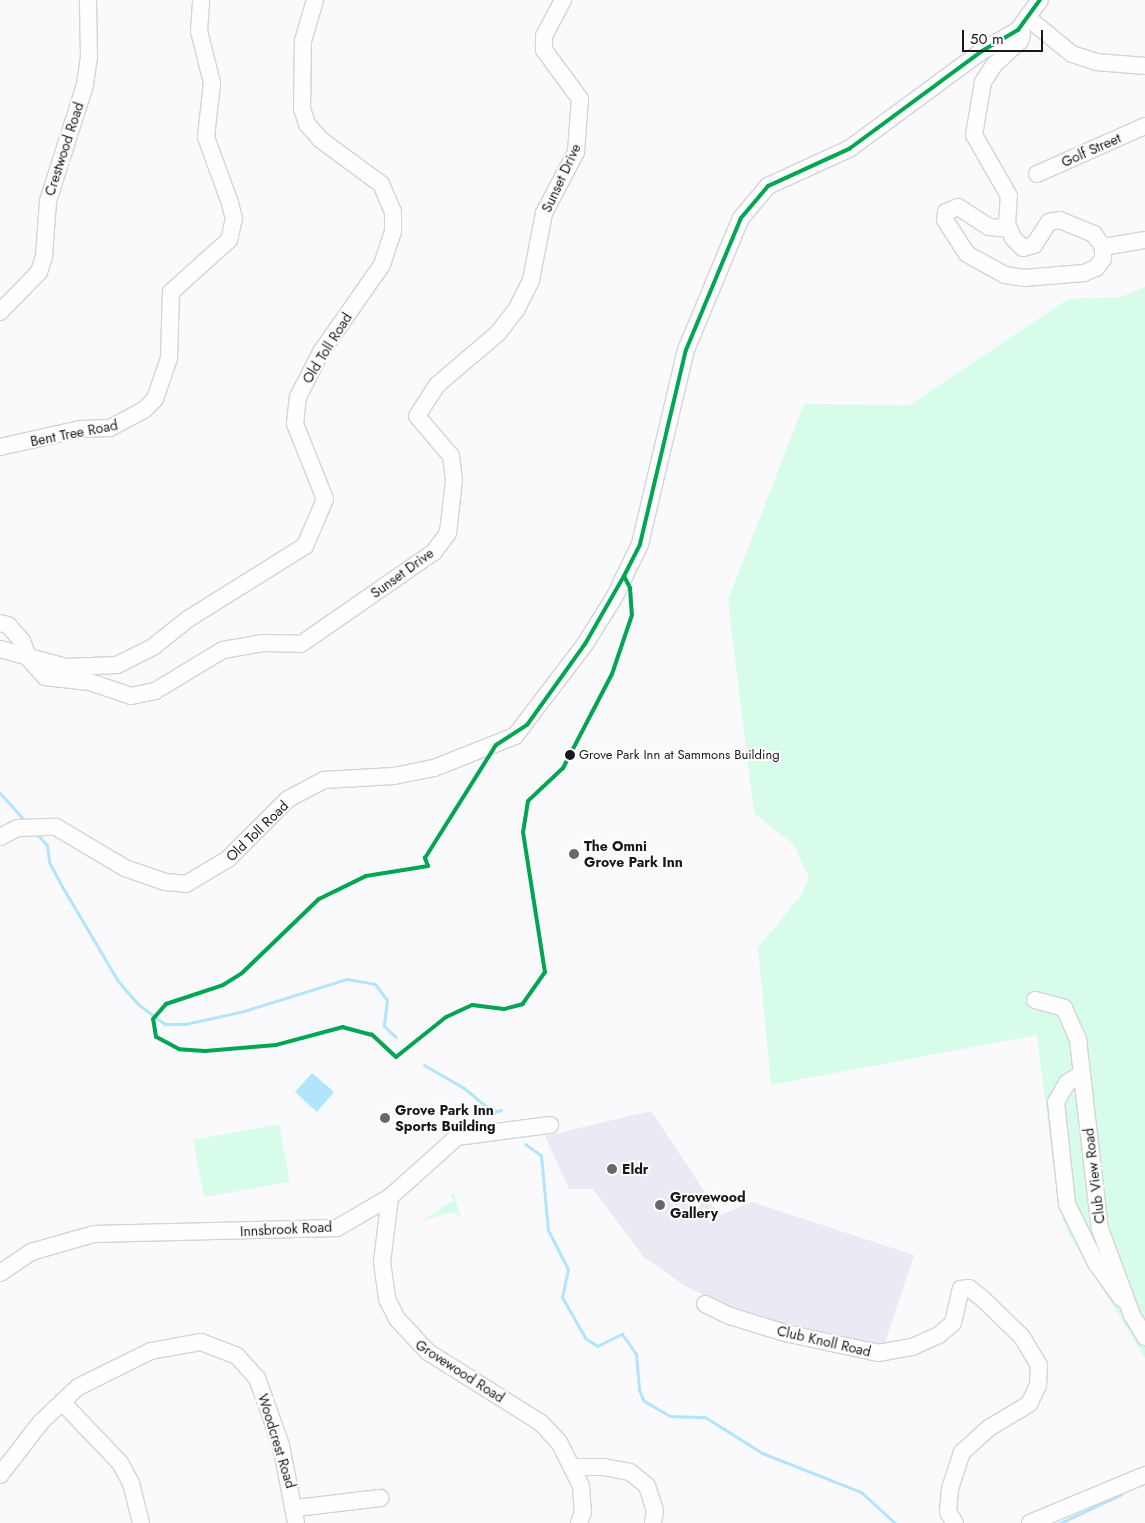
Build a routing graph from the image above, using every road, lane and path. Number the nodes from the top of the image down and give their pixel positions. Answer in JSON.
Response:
{"nodes":[{"id":1,"x":88,"y":0,"type":"edge"},
{"id":2,"x":201,"y":0,"type":"edge"},
{"id":3,"x":315,"y":0,"type":"edge"},
{"id":4,"x":563,"y":0,"type":"edge"},
{"id":5,"x":1040,"y":0,"type":"edge"},
{"id":6,"x":1023,"y":24,"type":"junction"},
{"id":7,"x":1145,"y":66,"type":"edge"},
{"id":8,"x":1145,"y":126,"type":"edge"},
{"id":9,"x":1037,"y":174,"type":"dead end"},
{"id":10,"x":1007,"y":223,"type":"junction"},
{"id":11,"x":1145,"y":240,"type":"edge"},
{"id":12,"x":1103,"y":246,"type":"junction"},
{"id":13,"x":0,"y":312,"type":"edge"},
{"id":14,"x":0,"y":447,"type":"edge"},
{"id":15,"x":0,"y":622,"type":"edge"},
{"id":16,"x":0,"y":649,"type":"edge"},
{"id":17,"x":29,"y":659,"type":"junction"},
{"id":18,"x":0,"y":837,"type":"edge"},
{"id":19,"x":1035,"y":1000,"type":"dead end"},
{"id":20,"x":1081,"y":1074,"type":"junction"},
{"id":21,"x":550,"y":1126,"type":"dead end"},
{"id":22,"x":390,"y":1197,"type":"junction"},
{"id":23,"x":0,"y":1273,"type":"edge"},
{"id":24,"x":705,"y":1304,"type":"dead end"},
{"id":25,"x":1128,"y":1304,"type":"junction"},
{"id":26,"x":1145,"y":1337,"type":"edge"},
{"id":27,"x":62,"y":1402,"type":"junction"},
{"id":28,"x":573,"y":1467,"type":"junction"},
{"id":29,"x":0,"y":1475,"type":"edge"},
{"id":30,"x":1145,"y":1475,"type":"edge"},
{"id":31,"x":380,"y":1498,"type":"dead end"},
{"id":32,"x":296,"y":1516,"type":"edge"},
{"id":33,"x":141,"y":1523,"type":"edge"},
{"id":34,"x":579,"y":1523,"type":"edge"},
{"id":35,"x":652,"y":1523,"type":"edge"},
{"id":36,"x":955,"y":1523,"type":"edge"},
{"id":37,"x":1030,"y":1523,"type":"edge"}],
"edges":[{"from":1,"to":13,"type":"street","name":"Crestwood Road"},
{"from":2,"to":14,"type":"street","name":"Bent Tree Road"},
{"from":3,"to":17,"type":"street","name":"Old Toll Road"},
{"from":4,"to":17,"type":"street","name":"Sunset Drive"},
{"from":5,"to":6,"type":"street"},
{"from":6,"to":7,"type":"street"},
{"from":6,"to":10,"type":"street"},
{"from":6,"to":18,"type":"street","name":"Old Toll Road"},
{"from":8,"to":9,"type":"street","name":"Golf Street"},
{"from":10,"to":12,"type":"street"},
{"from":10,"to":12,"type":"street"},
{"from":11,"to":12,"type":"street"},
{"from":15,"to":17,"type":"street","name":"Sunset Drive"},
{"from":16,"to":17,"type":"street","name":"Old Toll Road"},
{"from":19,"to":20,"type":"street","name":"Club View Road"},
{"from":20,"to":25,"type":"street","name":"Club View Road"},
{"from":20,"to":25,"type":"street","name":"Club View Road"},
{"from":21,"to":22,"type":"street","name":"Innsbrook Road"},
{"from":22,"to":23,"type":"street","name":"Innsbrook Road"},
{"from":22,"to":28,"type":"street","name":"Grovewood Road"},
{"from":24,"to":36,"type":"street","name":"Club Knoll Road"},
{"from":25,"to":26,"type":"street","name":"Club View Road"},
{"from":27,"to":29,"type":"street","name":"Woodcrest Road"},
{"from":27,"to":32,"type":"street","name":"Woodcrest Road"},
{"from":27,"to":33,"type":"street"},
{"from":28,"to":34,"type":"street","name":"Grovewood Road"},
{"from":28,"to":35,"type":"street"},
{"from":30,"to":37,"type":"street"},
{"from":31,"to":32,"type":"street"}]}
